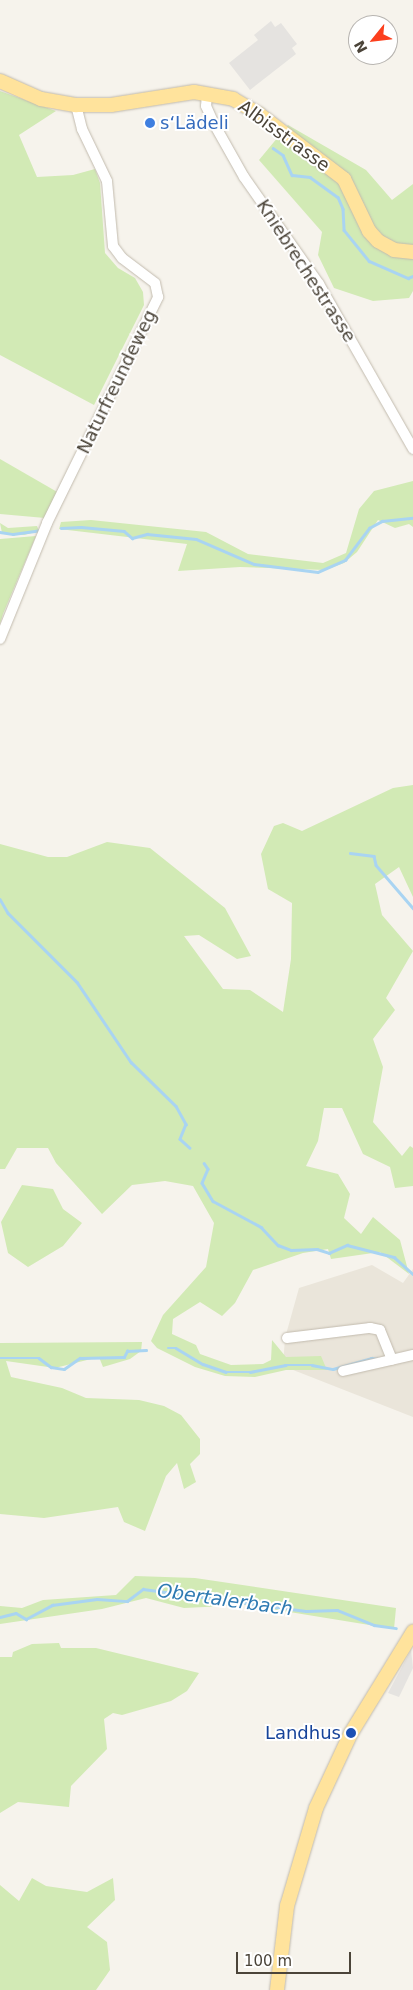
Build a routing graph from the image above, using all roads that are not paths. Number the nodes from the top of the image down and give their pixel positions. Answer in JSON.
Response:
{"nodes":[{"id":1,"x":0,"y":81,"type":"edge"},
{"id":2,"x":207,"y":93,"type":"junction"},
{"id":3,"x":76,"y":105,"type":"junction"},
{"id":4,"x":413,"y":252,"type":"edge"},
{"id":5,"x":413,"y":448,"type":"edge"},
{"id":6,"x":0,"y":639,"type":"edge"},
{"id":7,"x":286,"y":1338,"type":"dead end"},
{"id":8,"x":413,"y":1355,"type":"edge"},
{"id":9,"x":392,"y":1360,"type":"junction"},
{"id":10,"x":343,"y":1371,"type":"dead end"},
{"id":11,"x":413,"y":1632,"type":"edge"},
{"id":12,"x":277,"y":1990,"type":"edge"}],
"edges":[{"from":1,"to":3,"type":"main road","name":"Albisstrasse"},
{"from":2,"to":3,"type":"main road","name":"Albisstrasse"},
{"from":2,"to":4,"type":"main road","name":"Albisstrasse"},
{"from":2,"to":5,"type":"street","name":"Kniebrechestrasse"},
{"from":3,"to":6,"type":"street","name":"Naturfreundeweg"},
{"from":7,"to":9,"type":"street"},
{"from":8,"to":9,"type":"street"},
{"from":9,"to":10,"type":"street"},
{"from":11,"to":12,"type":"main road"}]}
